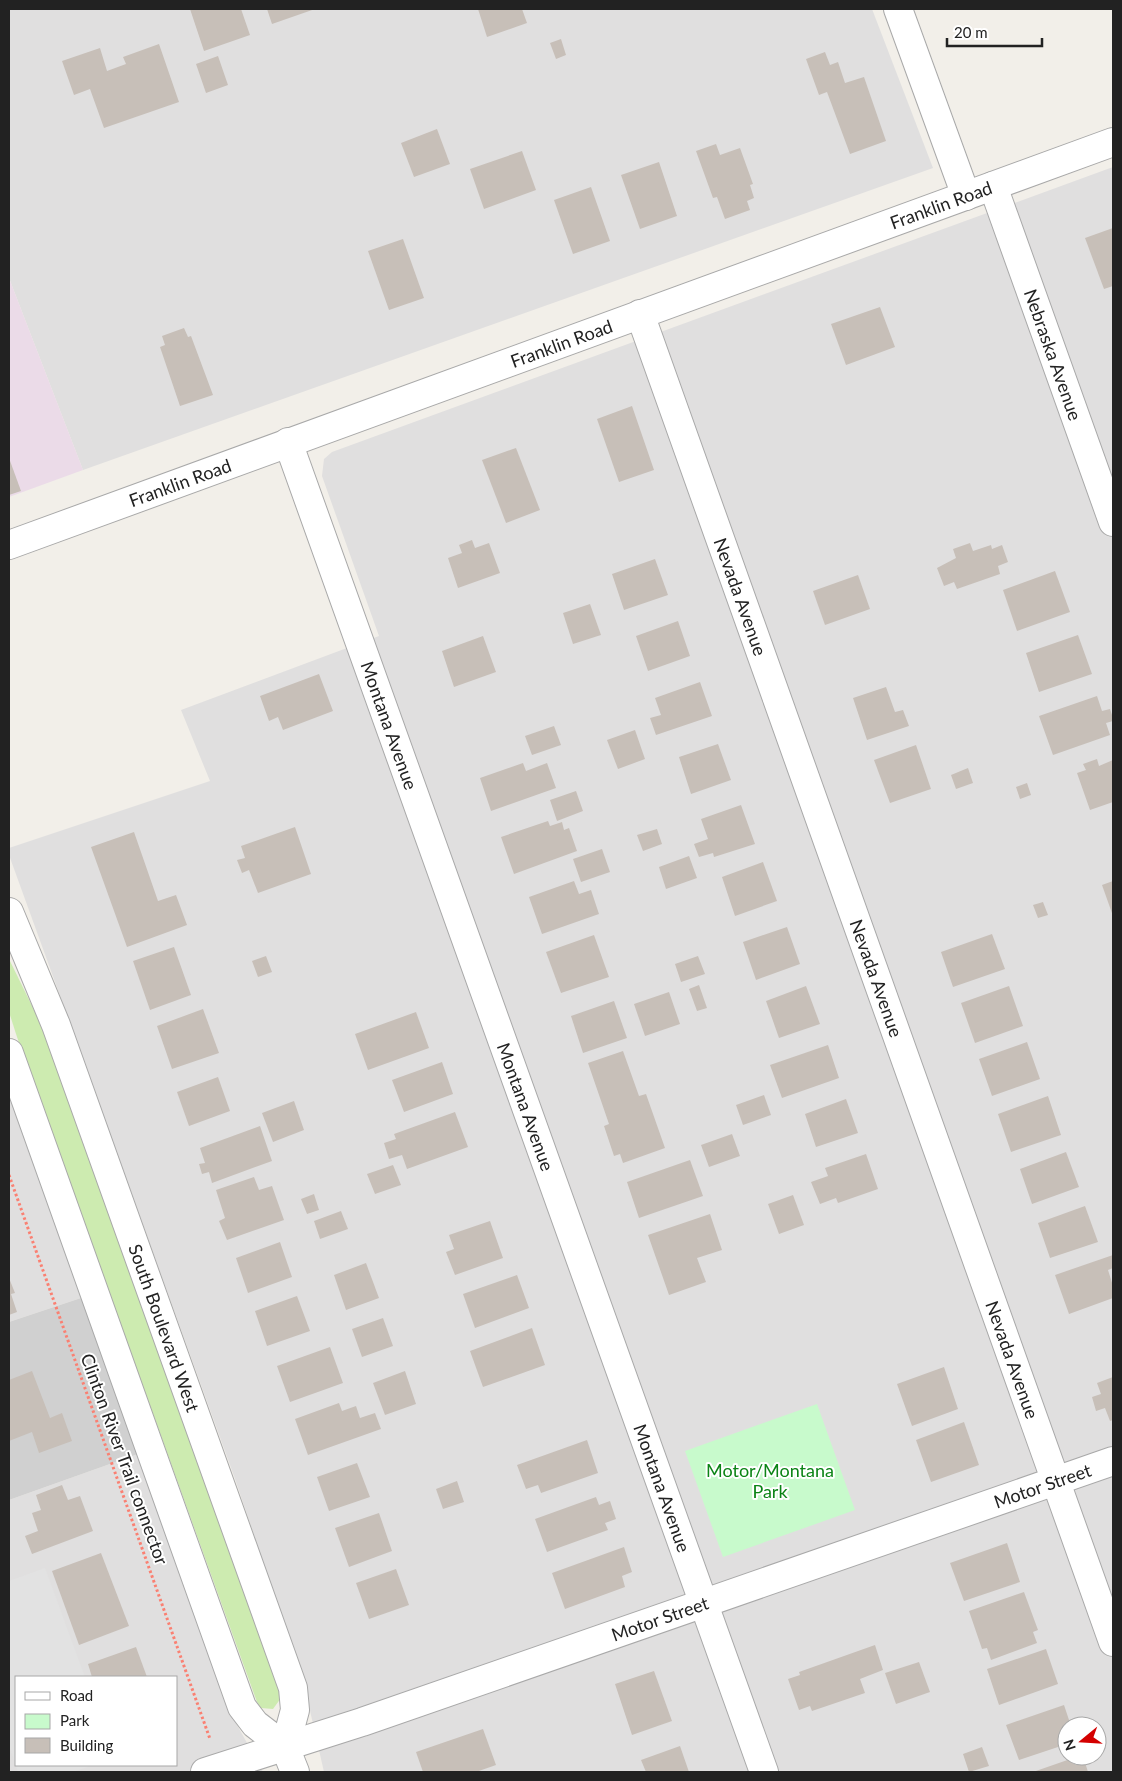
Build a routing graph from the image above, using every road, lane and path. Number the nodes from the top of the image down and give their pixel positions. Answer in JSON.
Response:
{"nodes":[{"id":1,"x":898,"y":9,"type":"edge"},
{"id":2,"x":1113,"y":142,"type":"edge"},
{"id":3,"x":993,"y":186,"type":"junction"},
{"id":4,"x":966,"y":196,"type":"junction"},
{"id":5,"x":640,"y":314,"type":"junction"},
{"id":6,"x":288,"y":442,"type":"junction"},
{"id":7,"x":1113,"y":522,"type":"edge"},
{"id":8,"x":9,"y":545,"type":"edge"},
{"id":9,"x":9,"y":912,"type":"edge"},
{"id":10,"x":9,"y":1052,"type":"edge"},
{"id":11,"x":9,"y":1175,"type":"edge"},
{"id":12,"x":1113,"y":1461,"type":"edge"},
{"id":13,"x":1056,"y":1481,"type":"junction"},
{"id":14,"x":703,"y":1603,"type":"junction"},
{"id":15,"x":1113,"y":1642,"type":"edge"},
{"id":16,"x":212,"y":1746,"type":"dead end"},
{"id":17,"x":286,"y":1747,"type":"junction"},
{"id":18,"x":205,"y":1772,"type":"edge"},
{"id":19,"x":295,"y":1772,"type":"edge"},
{"id":20,"x":764,"y":1772,"type":"edge"}],
"edges":[{"from":1,"to":4,"type":"street"},
{"from":2,"to":3,"type":"street","name":"Franklin Road"},
{"from":3,"to":4,"type":"street","name":"Franklin Road"},
{"from":3,"to":7,"type":"street","name":"Nebraska Avenue"},
{"from":4,"to":5,"type":"street","name":"Franklin Road"},
{"from":5,"to":6,"type":"street","name":"Franklin Road"},
{"from":5,"to":13,"type":"street","name":"Nevada Avenue"},
{"from":6,"to":8,"type":"street","name":"Franklin Road"},
{"from":6,"to":14,"type":"street","name":"Montana Avenue"},
{"from":9,"to":17,"type":"street","name":"South Boulevard West"},
{"from":10,"to":17,"type":"street"},
{"from":11,"to":16,"type":"path","name":"Clinton River Trail connector"},
{"from":12,"to":13,"type":"street","name":"Motor Street"},
{"from":13,"to":14,"type":"street","name":"Motor Street"},
{"from":13,"to":15,"type":"street","name":"Nevada Avenue"},
{"from":14,"to":17,"type":"street","name":"Motor Street"},
{"from":14,"to":20,"type":"street","name":"Montana Avenue"},
{"from":17,"to":18,"type":"street","name":"Motor Street"},
{"from":17,"to":19,"type":"street"}]}
